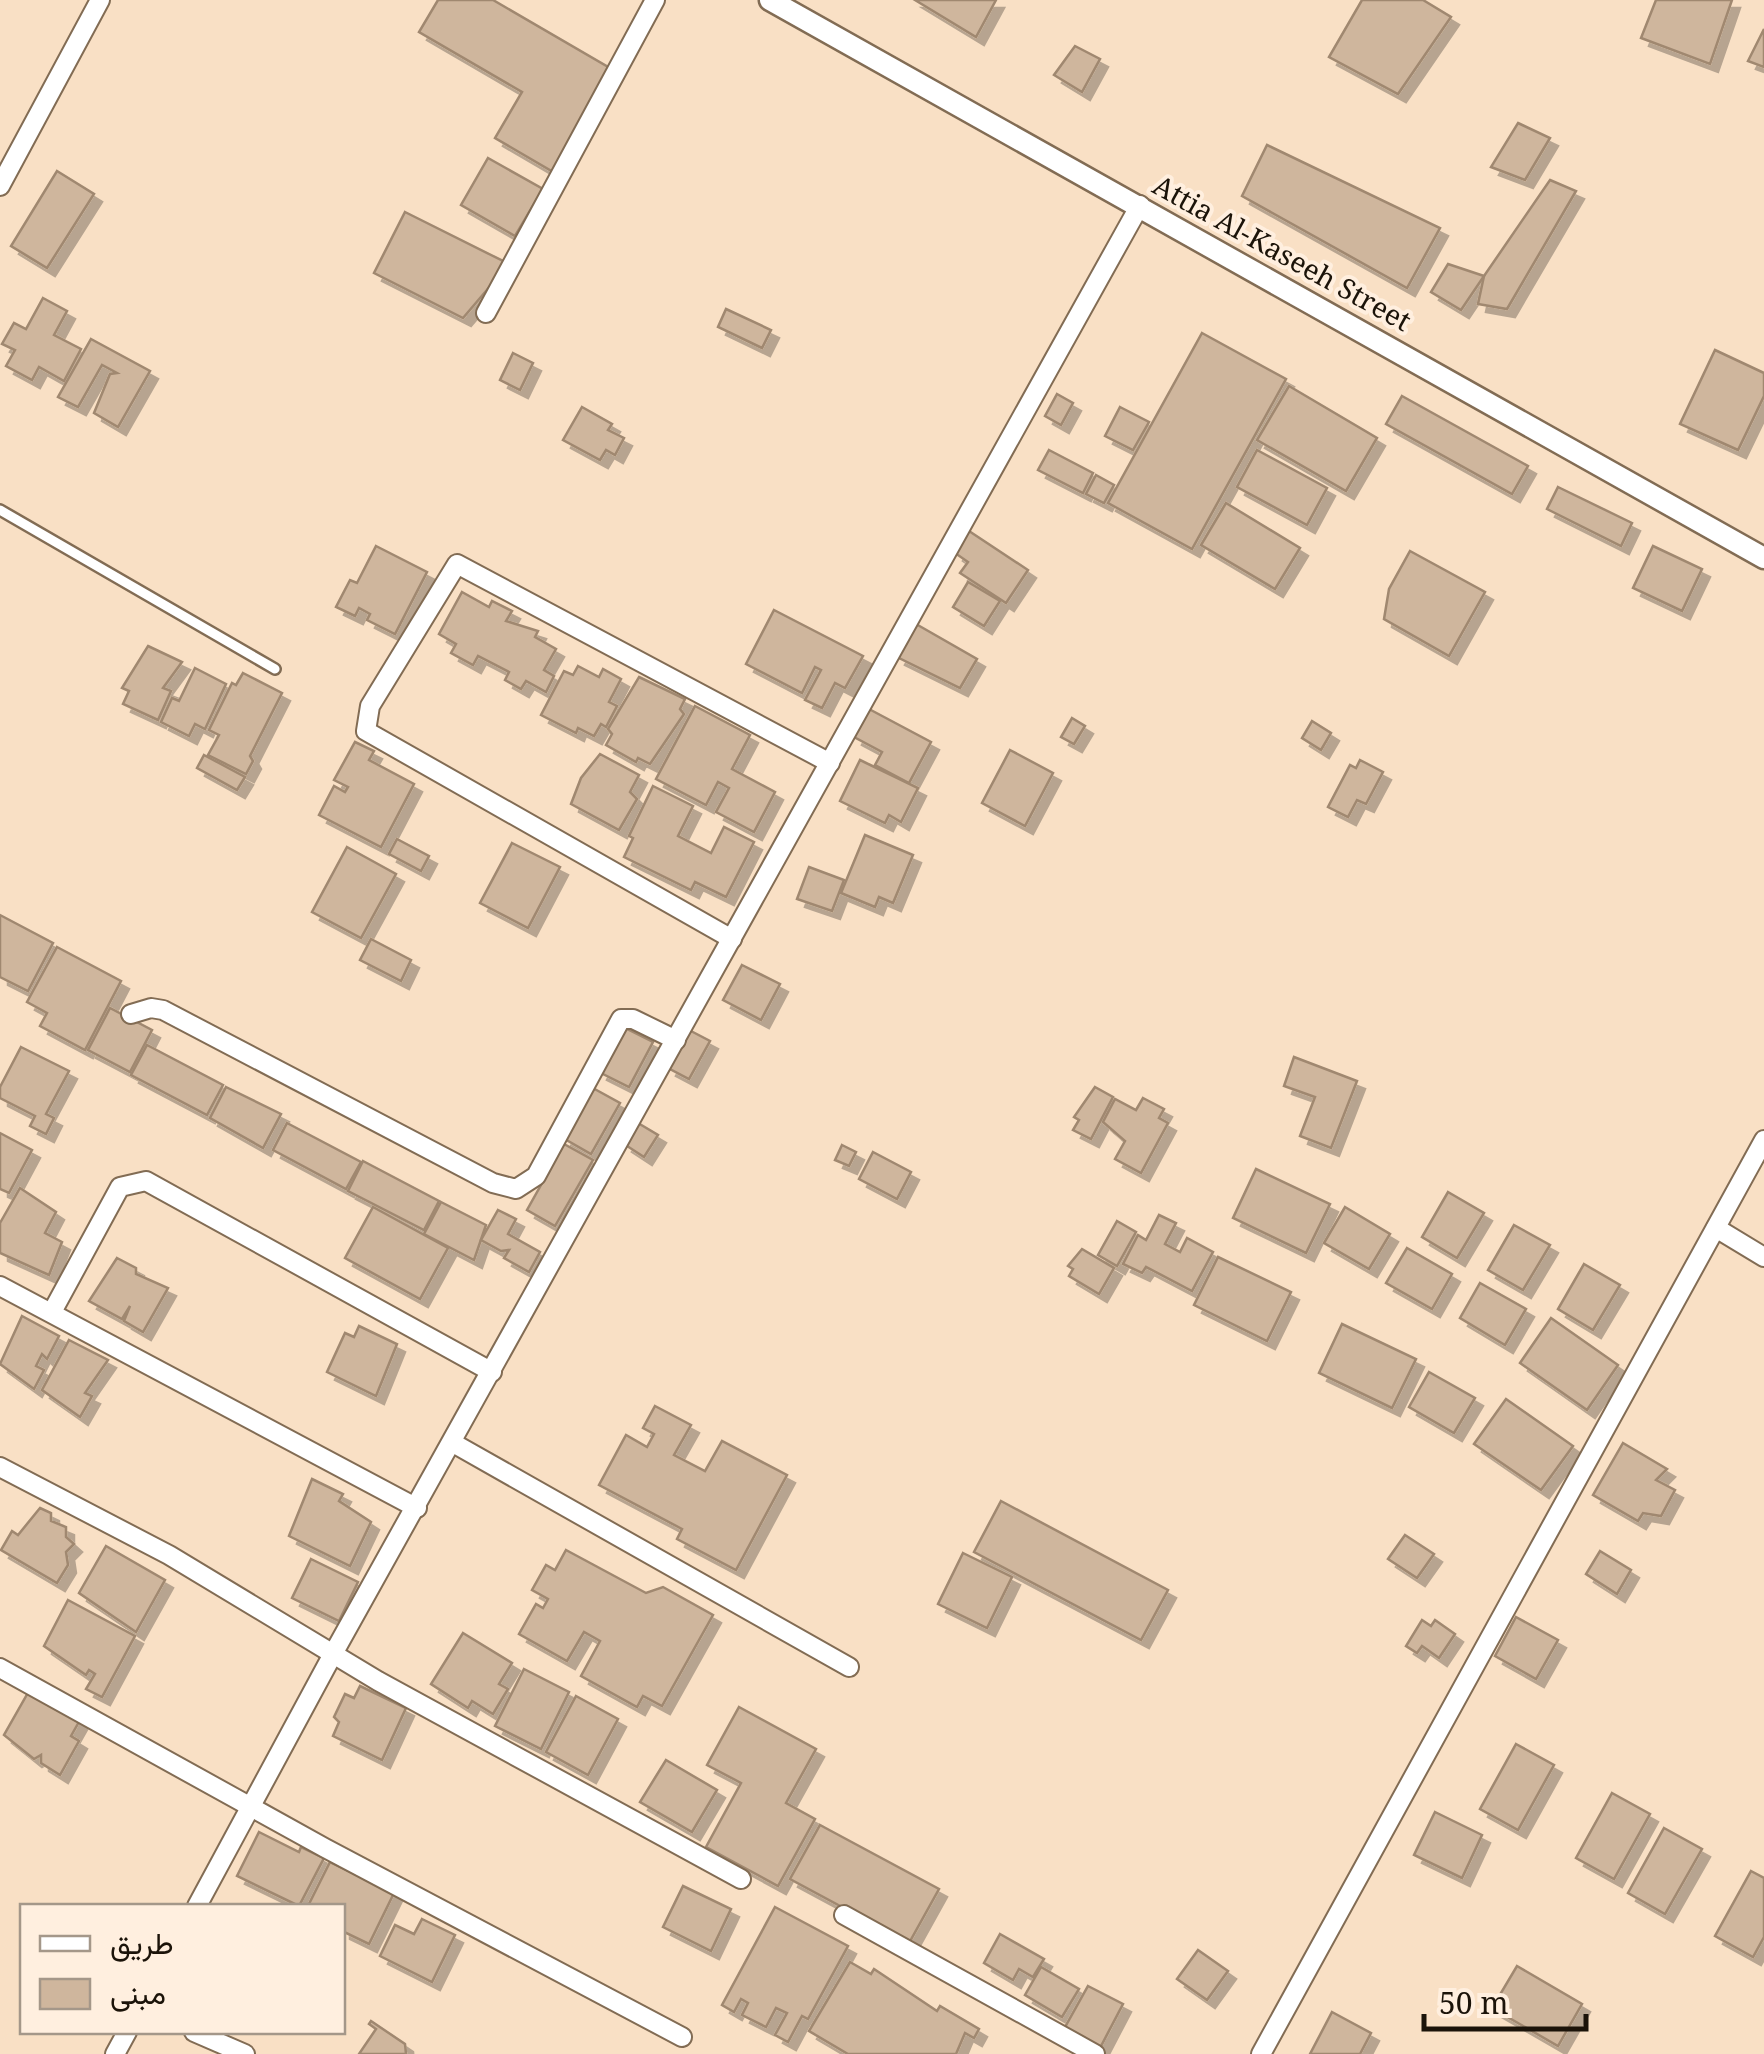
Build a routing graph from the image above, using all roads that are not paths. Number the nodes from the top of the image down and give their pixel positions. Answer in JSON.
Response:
{"nodes":[{"id":1,"x":100,"y":0,"type":"edge"},
{"id":2,"x":655,"y":0,"type":"edge"},
{"id":3,"x":770,"y":0,"type":"edge"},
{"id":4,"x":0,"y":186,"type":"edge"},
{"id":5,"x":1140,"y":205,"type":"junction"},
{"id":6,"x":486,"y":313,"type":"dead end"},
{"id":7,"x":0,"y":510,"type":"edge"},
{"id":8,"x":1764,"y":558,"type":"edge"},
{"id":9,"x":275,"y":669,"type":"dead end"},
{"id":10,"x":830,"y":763,"type":"junction"},
{"id":11,"x":732,"y":939,"type":"junction"},
{"id":12,"x":130,"y":1014,"type":"dead end"},
{"id":13,"x":676,"y":1040,"type":"junction"},
{"id":14,"x":1764,"y":1140,"type":"edge"},
{"id":15,"x":1716,"y":1228,"type":"junction"},
{"id":16,"x":1764,"y":1257,"type":"edge"},
{"id":17,"x":0,"y":1286,"type":"edge"},
{"id":18,"x":52,"y":1312,"type":"junction"},
{"id":19,"x":492,"y":1372,"type":"junction"},
{"id":20,"x":452,"y":1443,"type":"junction"},
{"id":21,"x":0,"y":1467,"type":"edge"},
{"id":22,"x":417,"y":1508,"type":"junction"},
{"id":23,"x":333,"y":1654,"type":"junction"},
{"id":24,"x":849,"y":1667,"type":"dead end"},
{"id":25,"x":0,"y":1668,"type":"edge"},
{"id":26,"x":253,"y":1807,"type":"junction"},
{"id":27,"x":741,"y":1879,"type":"dead end"},
{"id":28,"x":199,"y":1904,"type":"edge"},
{"id":29,"x":844,"y":1915,"type":"dead end"},
{"id":30,"x":199,"y":2034,"type":"edge"},
{"id":31,"x":682,"y":2037,"type":"dead end"},
{"id":32,"x":245,"y":2054,"type":"edge"},
{"id":33,"x":1095,"y":2054,"type":"edge"},
{"id":34,"x":1260,"y":2054,"type":"edge"}],
"edges":[{"from":1,"to":4,"type":"street"},
{"from":2,"to":6,"type":"street"},
{"from":3,"to":5,"type":"street","name":"Attia Al-Kaseeh Street"},
{"from":5,"to":8,"type":"street","name":"Attia Al-Kaseeh Street"},
{"from":5,"to":10,"type":"street"},
{"from":7,"to":9,"type":"lane"},
{"from":10,"to":11,"type":"street"},
{"from":10,"to":11,"type":"street"},
{"from":11,"to":13,"type":"street"},
{"from":12,"to":13,"type":"street"},
{"from":13,"to":19,"type":"street"},
{"from":14,"to":15,"type":"street"},
{"from":15,"to":16,"type":"street"},
{"from":15,"to":34,"type":"street"},
{"from":17,"to":18,"type":"street"},
{"from":18,"to":19,"type":"street"},
{"from":18,"to":22,"type":"street"},
{"from":19,"to":20,"type":"street"},
{"from":20,"to":22,"type":"street"},
{"from":20,"to":24,"type":"street"},
{"from":21,"to":23,"type":"street"},
{"from":22,"to":23,"type":"street"},
{"from":23,"to":26,"type":"street"},
{"from":23,"to":27,"type":"street"},
{"from":25,"to":26,"type":"street"},
{"from":26,"to":28,"type":"street"},
{"from":26,"to":31,"type":"street"},
{"from":29,"to":33,"type":"street"},
{"from":30,"to":32,"type":"street"}]}
